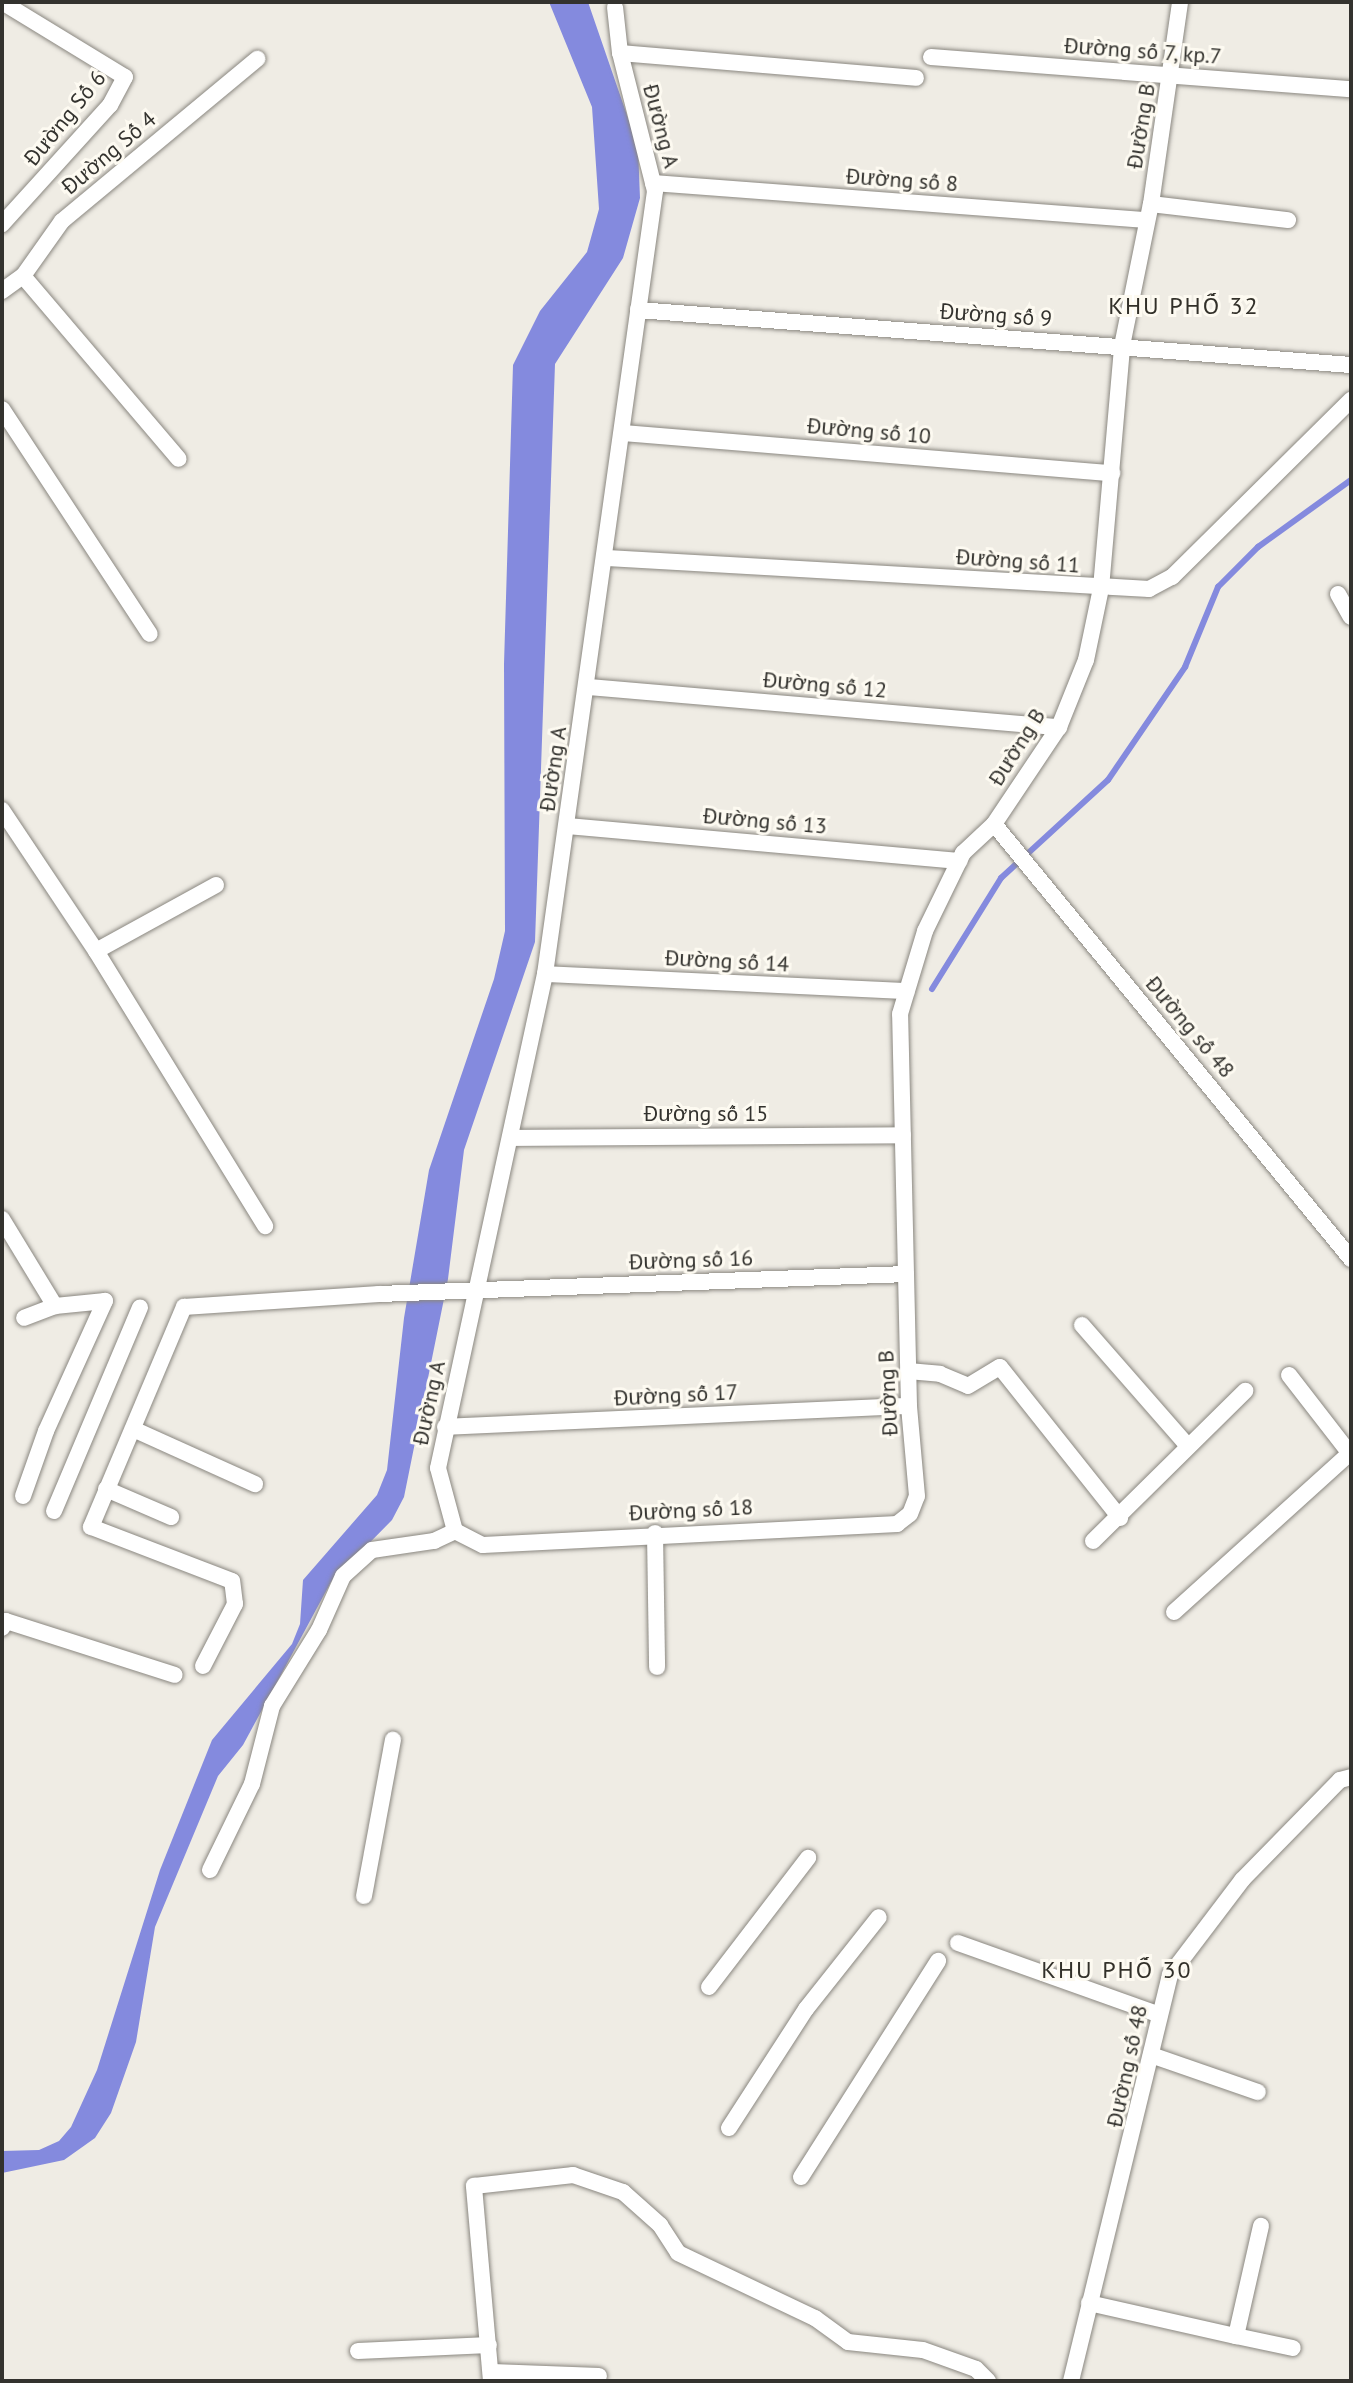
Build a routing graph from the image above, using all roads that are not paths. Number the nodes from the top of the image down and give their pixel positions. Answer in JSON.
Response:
{"nodes":[{"id":1,"x":2,"y":2,"type":"edge"},
{"id":2,"x":1180,"y":2,"type":"edge"},
{"id":3,"x":615,"y":7,"type":"dead end"},
{"id":4,"x":620,"y":53,"type":"junction"},
{"id":5,"x":931,"y":57,"type":"dead end"},
{"id":6,"x":257,"y":59,"type":"dead end"},
{"id":7,"x":1172,"y":76,"type":"junction"},
{"id":8,"x":916,"y":78,"type":"dead end"},
{"id":9,"x":1351,"y":89,"type":"edge"},
{"id":10,"x":653,"y":183,"type":"junction"},
{"id":11,"x":1149,"y":212,"type":"junction"},
{"id":12,"x":1288,"y":220,"type":"dead end"},
{"id":13,"x":2,"y":224,"type":"edge"},
{"id":14,"x":23,"y":276,"type":"junction"},
{"id":15,"x":2,"y":291,"type":"edge"},
{"id":16,"x":638,"y":310,"type":"junction"},
{"id":17,"x":1122,"y":346,"type":"junction"},
{"id":18,"x":1351,"y":365,"type":"edge"},
{"id":19,"x":1351,"y":400,"type":"edge"},
{"id":20,"x":2,"y":409,"type":"edge"},
{"id":21,"x":622,"y":433,"type":"junction"},
{"id":22,"x":179,"y":459,"type":"dead end"},
{"id":23,"x":1112,"y":473,"type":"junction"},
{"id":24,"x":607,"y":558,"type":"junction"},
{"id":25,"x":1101,"y":588,"type":"junction"},
{"id":26,"x":1338,"y":594,"type":"dead end"},
{"id":27,"x":1351,"y":617,"type":"edge"},
{"id":28,"x":150,"y":634,"type":"dead end"},
{"id":29,"x":588,"y":687,"type":"junction"},
{"id":30,"x":1059,"y":727,"type":"junction"},
{"id":31,"x":2,"y":810,"type":"edge"},
{"id":32,"x":994,"y":824,"type":"junction"},
{"id":33,"x":567,"y":826,"type":"junction"},
{"id":34,"x":959,"y":861,"type":"junction"},
{"id":35,"x":216,"y":885,"type":"dead end"},
{"id":36,"x":96,"y":951,"type":"junction"},
{"id":37,"x":545,"y":974,"type":"junction"},
{"id":38,"x":907,"y":991,"type":"junction"},
{"id":39,"x":903,"y":1135,"type":"junction"},
{"id":40,"x":510,"y":1138,"type":"junction"},
{"id":41,"x":2,"y":1219,"type":"edge"},
{"id":42,"x":265,"y":1226,"type":"dead end"},
{"id":43,"x":1351,"y":1259,"type":"edge"},
{"id":44,"x":906,"y":1274,"type":"junction"},
{"id":45,"x":478,"y":1290,"type":"junction"},
{"id":46,"x":55,"y":1306,"type":"junction"},
{"id":47,"x":140,"y":1307,"type":"dead end"},
{"id":48,"x":24,"y":1318,"type":"dead end"},
{"id":49,"x":1082,"y":1325,"type":"dead end"},
{"id":50,"x":908,"y":1371,"type":"junction"},
{"id":51,"x":1289,"y":1375,"type":"dead end"},
{"id":52,"x":1245,"y":1391,"type":"dead end"},
{"id":53,"x":909,"y":1406,"type":"junction"},
{"id":54,"x":445,"y":1427,"type":"junction"},
{"id":55,"x":133,"y":1429,"type":"junction"},
{"id":56,"x":1187,"y":1445,"type":"junction"},
{"id":57,"x":1350,"y":1454,"type":"edge"},
{"id":58,"x":255,"y":1484,"type":"dead end"},
{"id":59,"x":106,"y":1489,"type":"junction"},
{"id":60,"x":23,"y":1496,"type":"dead end"},
{"id":61,"x":917,"y":1496,"type":"joint"},
{"id":62,"x":54,"y":1511,"type":"dead end"},
{"id":63,"x":171,"y":1517,"type":"dead end"},
{"id":64,"x":1120,"y":1518,"type":"junction"},
{"id":65,"x":455,"y":1531,"type":"junction"},
{"id":66,"x":655,"y":1533,"type":"junction"},
{"id":67,"x":1093,"y":1541,"type":"dead end"},
{"id":68,"x":1174,"y":1612,"type":"dead end"},
{"id":69,"x":2,"y":1628,"type":"edge"},
{"id":70,"x":203,"y":1666,"type":"dead end"},
{"id":71,"x":657,"y":1667,"type":"dead end"},
{"id":72,"x":175,"y":1675,"type":"dead end"},
{"id":73,"x":393,"y":1740,"type":"dead end"},
{"id":74,"x":1351,"y":1777,"type":"edge"},
{"id":75,"x":808,"y":1858,"type":"dead end"},
{"id":76,"x":210,"y":1870,"type":"dead end"},
{"id":77,"x":364,"y":1896,"type":"dead end"},
{"id":78,"x":879,"y":1917,"type":"dead end"},
{"id":79,"x":958,"y":1943,"type":"dead end"},
{"id":80,"x":938,"y":1961,"type":"dead end"},
{"id":81,"x":709,"y":1987,"type":"dead end"},
{"id":82,"x":1160,"y":2015,"type":"junction"},
{"id":83,"x":1151,"y":2055,"type":"junction"},
{"id":84,"x":1258,"y":2092,"type":"dead end"},
{"id":85,"x":729,"y":2128,"type":"dead end"},
{"id":86,"x":801,"y":2177,"type":"dead end"},
{"id":87,"x":1261,"y":2226,"type":"dead end"},
{"id":88,"x":1089,"y":2303,"type":"junction"},
{"id":89,"x":1236,"y":2336,"type":"junction"},
{"id":90,"x":489,"y":2345,"type":"junction"},
{"id":91,"x":1293,"y":2348,"type":"dead end"},
{"id":92,"x":358,"y":2351,"type":"dead end"},
{"id":93,"x":492,"y":2376,"type":"edge"},
{"id":94,"x":599,"y":2376,"type":"dead end"},
{"id":95,"x":988,"y":2381,"type":"edge"},
{"id":96,"x":1071,"y":2381,"type":"edge"}],
"edges":[{"from":1,"to":13,"type":"street","name":"Đường Số 6"},
{"from":2,"to":7,"type":"street","name":"Đường B"},
{"from":3,"to":4,"type":"street","name":"Đường A"},
{"from":4,"to":8,"type":"street"},
{"from":4,"to":10,"type":"street","name":"Đường A"},
{"from":5,"to":7,"type":"street","name":"Đường số 7, kp.7"},
{"from":6,"to":14,"type":"street","name":"Đường Số 4"},
{"from":7,"to":9,"type":"street","name":"Đường số 7, kp.7"},
{"from":7,"to":11,"type":"street","name":"Đường B"},
{"from":10,"to":11,"type":"street","name":"Đường số 8"},
{"from":10,"to":16,"type":"street","name":"Đường A"},
{"from":11,"to":12,"type":"street","name":"Đường số 8"},
{"from":11,"to":17,"type":"street","name":"Đường B"},
{"from":14,"to":15,"type":"street","name":"Đường Số 4"},
{"from":14,"to":22,"type":"street"},
{"from":16,"to":17,"type":"street","name":"Đường số 9"},
{"from":16,"to":21,"type":"street","name":"Đường A"},
{"from":17,"to":18,"type":"street","name":"Đường số 9"},
{"from":17,"to":23,"type":"street","name":"Đường B"},
{"from":19,"to":25,"type":"street","name":"Đường số 11"},
{"from":20,"to":28,"type":"street"},
{"from":21,"to":23,"type":"street","name":"Đường số 10"},
{"from":21,"to":24,"type":"street","name":"Đường A"},
{"from":23,"to":25,"type":"street","name":"Đường B"},
{"from":24,"to":25,"type":"street","name":"Đường số 11"},
{"from":24,"to":29,"type":"street","name":"Đường A"},
{"from":25,"to":30,"type":"street","name":"Đường B"},
{"from":26,"to":27,"type":"street"},
{"from":29,"to":30,"type":"street","name":"Đường số 12"},
{"from":29,"to":33,"type":"street","name":"Đường A"},
{"from":30,"to":32,"type":"street","name":"Đường B"},
{"from":31,"to":36,"type":"street"},
{"from":32,"to":34,"type":"street","name":"Đường B"},
{"from":32,"to":43,"type":"street","name":"Đường số 48"},
{"from":33,"to":34,"type":"street","name":"Đường số 13"},
{"from":33,"to":37,"type":"street","name":"Đường A"},
{"from":34,"to":38,"type":"street","name":"Đường B"},
{"from":35,"to":36,"type":"street"},
{"from":36,"to":42,"type":"street"},
{"from":37,"to":38,"type":"street","name":"Đường số 14"},
{"from":37,"to":40,"type":"street","name":"Đường A"},
{"from":38,"to":39,"type":"street","name":"Đường B"},
{"from":39,"to":40,"type":"street","name":"Đường số 15"},
{"from":39,"to":44,"type":"street","name":"Đường B"},
{"from":40,"to":45,"type":"street","name":"Đường A"},
{"from":41,"to":46,"type":"street"},
{"from":44,"to":45,"type":"street","name":"Đường số 16"},
{"from":44,"to":50,"type":"street","name":"Đường B"},
{"from":45,"to":54,"type":"street","name":"Đường A"},
{"from":45,"to":55,"type":"street","name":"Đường số 16"},
{"from":46,"to":48,"type":"street"},
{"from":46,"to":60,"type":"street"},
{"from":47,"to":62,"type":"street"},
{"from":49,"to":56,"type":"street"},
{"from":50,"to":53,"type":"street","name":"Đường B"},
{"from":50,"to":64,"type":"street"},
{"from":51,"to":57,"type":"street"},
{"from":52,"to":56,"type":"street"},
{"from":53,"to":54,"type":"street","name":"Đường số 17"},
{"from":53,"to":61,"type":"street","name":"Đường B"},
{"from":54,"to":65,"type":"street","name":"Đường A"},
{"from":55,"to":58,"type":"street"},
{"from":55,"to":59,"type":"street"},
{"from":56,"to":64,"type":"street"},
{"from":57,"to":68,"type":"street"},
{"from":59,"to":63,"type":"street"},
{"from":59,"to":70,"type":"street"},
{"from":61,"to":66,"type":"street","name":"Đường số 18"},
{"from":64,"to":67,"type":"street"},
{"from":65,"to":66,"type":"street","name":"Đường số 18"},
{"from":65,"to":76,"type":"street"},
{"from":66,"to":71,"type":"street"},
{"from":69,"to":72,"type":"street"},
{"from":73,"to":77,"type":"street"},
{"from":74,"to":82,"type":"street","name":"Đường số 48"},
{"from":75,"to":81,"type":"street"},
{"from":78,"to":85,"type":"street"},
{"from":79,"to":82,"type":"street"},
{"from":80,"to":86,"type":"street"},
{"from":82,"to":83,"type":"street","name":"Đường số 48"},
{"from":83,"to":84,"type":"street"},
{"from":83,"to":88,"type":"street","name":"Đường số 48"},
{"from":87,"to":89,"type":"street"},
{"from":88,"to":89,"type":"street"},
{"from":88,"to":96,"type":"street","name":"Đường số 48"},
{"from":89,"to":91,"type":"street"},
{"from":90,"to":92,"type":"street"},
{"from":90,"to":93,"type":"street"},
{"from":90,"to":95,"type":"street"},
{"from":93,"to":94,"type":"street"}]}
